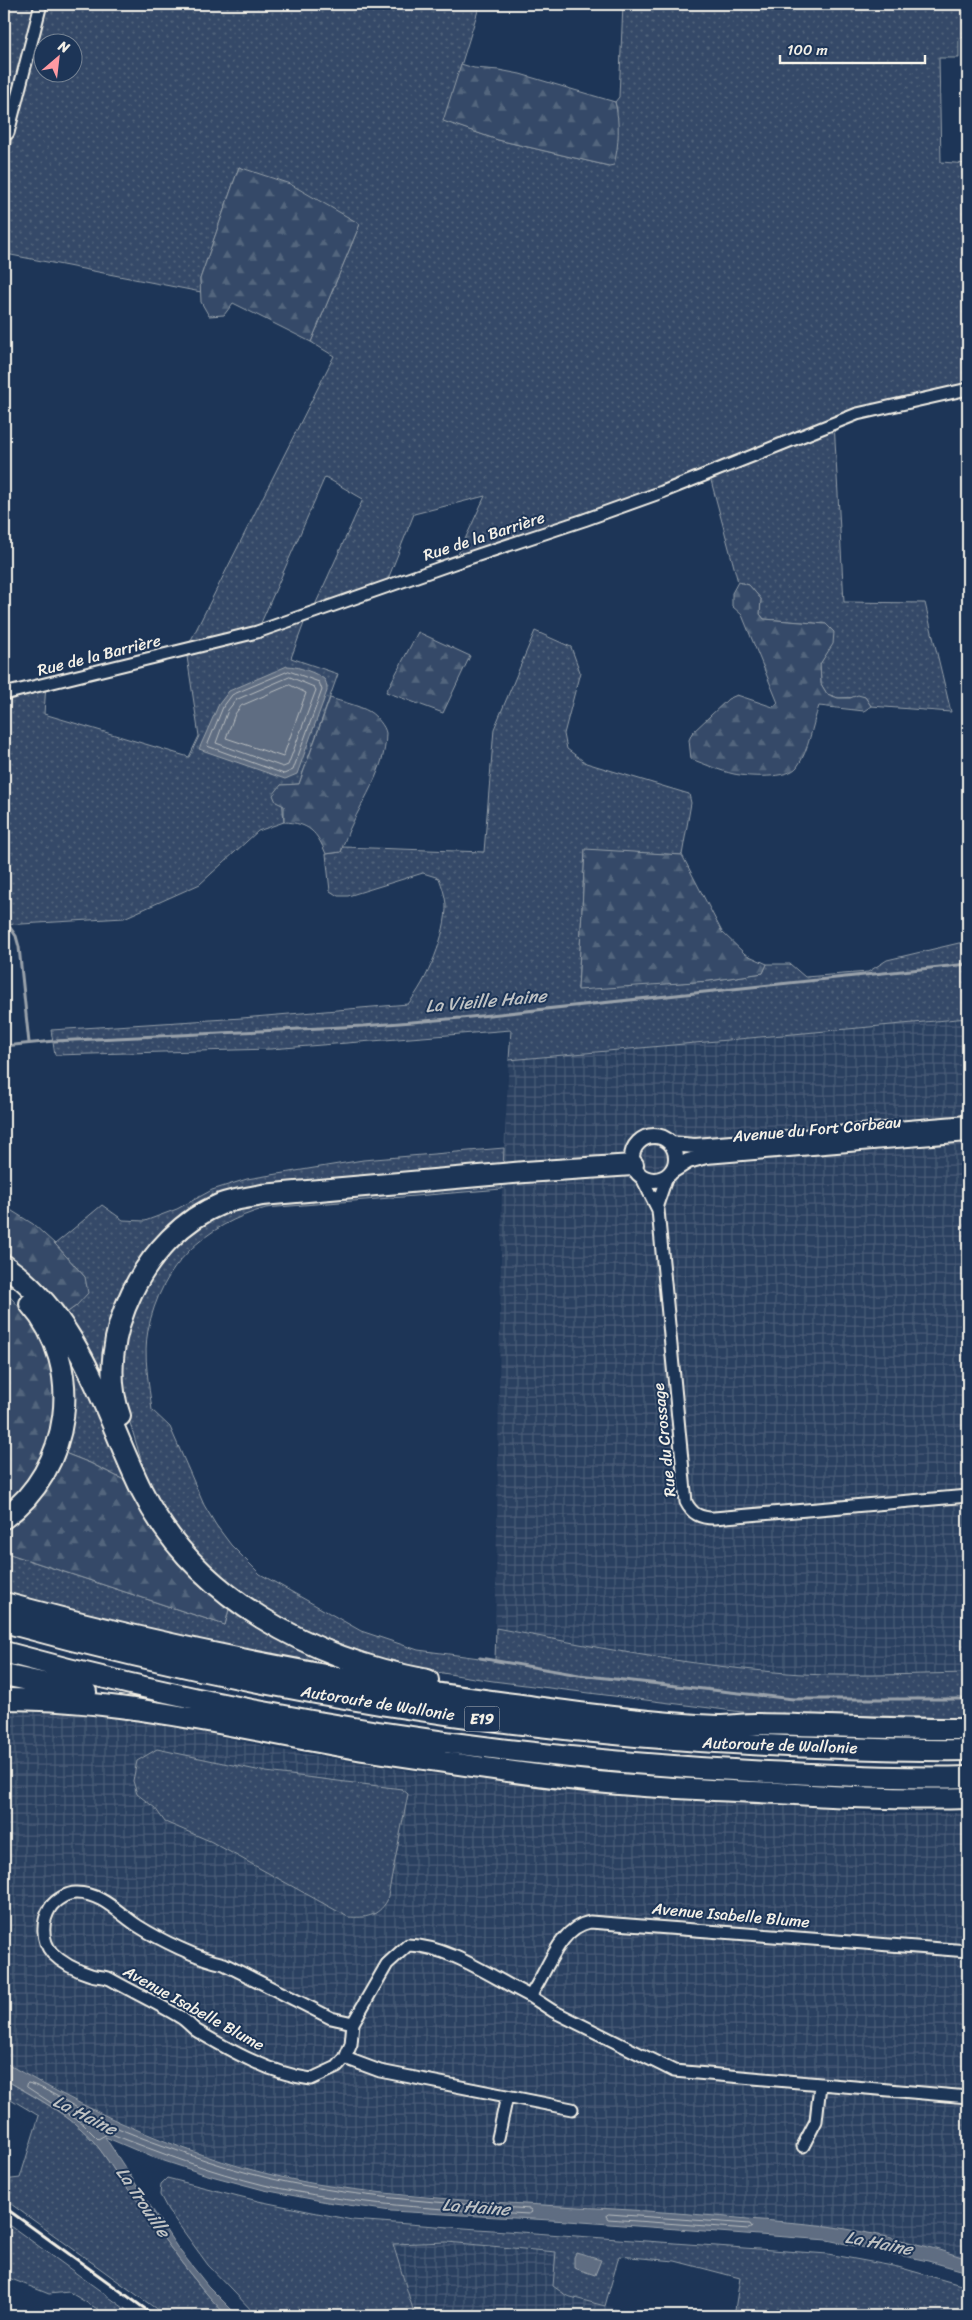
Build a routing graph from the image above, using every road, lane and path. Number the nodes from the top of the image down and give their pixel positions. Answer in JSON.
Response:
{"nodes":[{"id":1,"x":42,"y":4,"type":"edge"},
{"id":2,"x":8,"y":133,"type":"dead end"},
{"id":3,"x":968,"y":389,"type":"edge"},
{"id":4,"x":4,"y":694,"type":"edge"},
{"id":5,"x":968,"y":1123,"type":"edge"},
{"id":6,"x":968,"y":1134,"type":"edge"},
{"id":7,"x":671,"y":1144,"type":"junction"},
{"id":8,"x":637,"y":1170,"type":"junction"},
{"id":9,"x":669,"y":1173,"type":"junction"},
{"id":10,"x":657,"y":1205,"type":"junction"},
{"id":11,"x":4,"y":1265,"type":"edge"},
{"id":12,"x":4,"y":1278,"type":"edge"},
{"id":13,"x":131,"y":1464,"type":"junction"},
{"id":14,"x":968,"y":1496,"type":"edge"},
{"id":15,"x":4,"y":1518,"type":"edge"},
{"id":16,"x":4,"y":1604,"type":"edge"},
{"id":17,"x":4,"y":1622,"type":"edge"},
{"id":18,"x":4,"y":1652,"type":"edge"},
{"id":19,"x":4,"y":1675,"type":"edge"},
{"id":20,"x":4,"y":1699,"type":"edge"},
{"id":21,"x":187,"y":1717,"type":"junction"},
{"id":22,"x":757,"y":1724,"type":"junction"},
{"id":23,"x":968,"y":1729,"type":"edge"},
{"id":24,"x":968,"y":1750,"type":"edge"},
{"id":25,"x":968,"y":1777,"type":"edge"},
{"id":26,"x":966,"y":1798,"type":"edge"},
{"id":27,"x":968,"y":1951,"type":"edge"},
{"id":28,"x":530,"y":1996,"type":"junction"},
{"id":29,"x":352,"y":2023,"type":"junction"},
{"id":30,"x":346,"y":2058,"type":"junction"},
{"id":31,"x":820,"y":2085,"type":"junction"},
{"id":32,"x":507,"y":2096,"type":"junction"},
{"id":33,"x":968,"y":2097,"type":"edge"},
{"id":34,"x":572,"y":2108,"type":"dead end"},
{"id":35,"x":498,"y":2138,"type":"dead end"},
{"id":36,"x":803,"y":2146,"type":"dead end"}],
"edges":[{"from":1,"to":2,"type":"street"},
{"from":3,"to":4,"type":"street","name":"Rue de la Barrière"},
{"from":5,"to":7,"type":"street","name":"Avenue du Fort Corbeau"},
{"from":6,"to":9,"type":"street","name":"Avenue du Fort Corbeau"},
{"from":7,"to":8,"type":"street"},
{"from":7,"to":9,"type":"street"},
{"from":8,"to":9,"type":"street"},
{"from":8,"to":10,"type":"street"},
{"from":8,"to":13,"type":"highway"},
{"from":9,"to":10,"type":"street"},
{"from":10,"to":14,"type":"street","name":"Rue du Crossage"},
{"from":11,"to":13,"type":"highway"},
{"from":12,"to":15,"type":"highway"},
{"from":13,"to":22,"type":"highway"},
{"from":16,"to":22,"type":"highway"},
{"from":17,"to":24,"type":"highway","name":"Autoroute de Wallonie","number":"E19"},
{"from":18,"to":25,"type":"highway","name":"Autoroute de Wallonie","number":"E19"},
{"from":19,"to":21,"type":"highway"},
{"from":20,"to":21,"type":"highway"},
{"from":21,"to":26,"type":"highway"},
{"from":22,"to":23,"type":"highway"},
{"from":27,"to":28,"type":"street","name":"Avenue Isabelle Blume"},
{"from":28,"to":29,"type":"street"},
{"from":28,"to":31,"type":"street"},
{"from":29,"to":30,"type":"street"},
{"from":29,"to":30,"type":"street","name":"Avenue Isabelle Blume"},
{"from":30,"to":32,"type":"street"},
{"from":31,"to":33,"type":"street"},
{"from":31,"to":36,"type":"street"},
{"from":32,"to":34,"type":"street"},
{"from":32,"to":35,"type":"street"}]}
